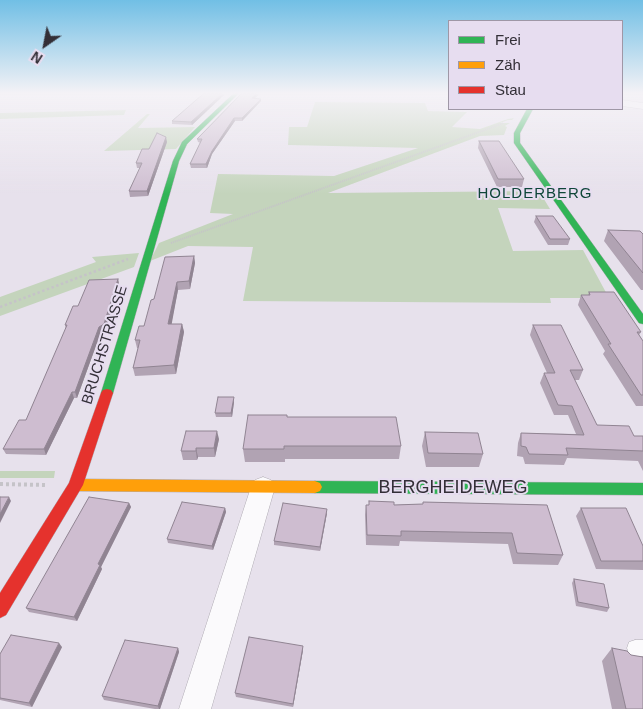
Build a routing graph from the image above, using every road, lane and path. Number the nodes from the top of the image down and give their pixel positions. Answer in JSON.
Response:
{"nodes":[{"id":1,"x":201,"y":127,"type":"edge"},
{"id":2,"x":494,"y":127,"type":"edge"},
{"id":3,"x":520,"y":127,"type":"edge"},
{"id":4,"x":149,"y":251,"type":"junction"},
{"id":5,"x":0,"y":308,"type":"edge"},
{"id":6,"x":643,"y":321,"type":"edge"},
{"id":7,"x":0,"y":484,"type":"edge"},
{"id":8,"x":76,"y":485,"type":"junction"},
{"id":9,"x":263,"y":487,"type":"junction"},
{"id":10,"x":643,"y":489,"type":"edge"},
{"id":11,"x":0,"y":609,"type":"edge"},
{"id":12,"x":195,"y":709,"type":"edge"}],
"edges":[{"from":1,"to":4,"type":"street","name":"BRUCHSTRASSE"},
{"from":2,"to":4,"type":"path"},
{"from":3,"to":6,"type":"street"},
{"from":4,"to":5,"type":"path"},
{"from":4,"to":8,"type":"street","name":"BRUCHSTRASSE"},
{"from":7,"to":8,"type":"path"},
{"from":8,"to":9,"type":"street","name":"BERGHEIDEWEG"},
{"from":8,"to":11,"type":"street","name":"BRUCHSTRASSE"},
{"from":9,"to":10,"type":"street","name":"BERGHEIDEWEG"},
{"from":9,"to":12,"type":"street"}]}
